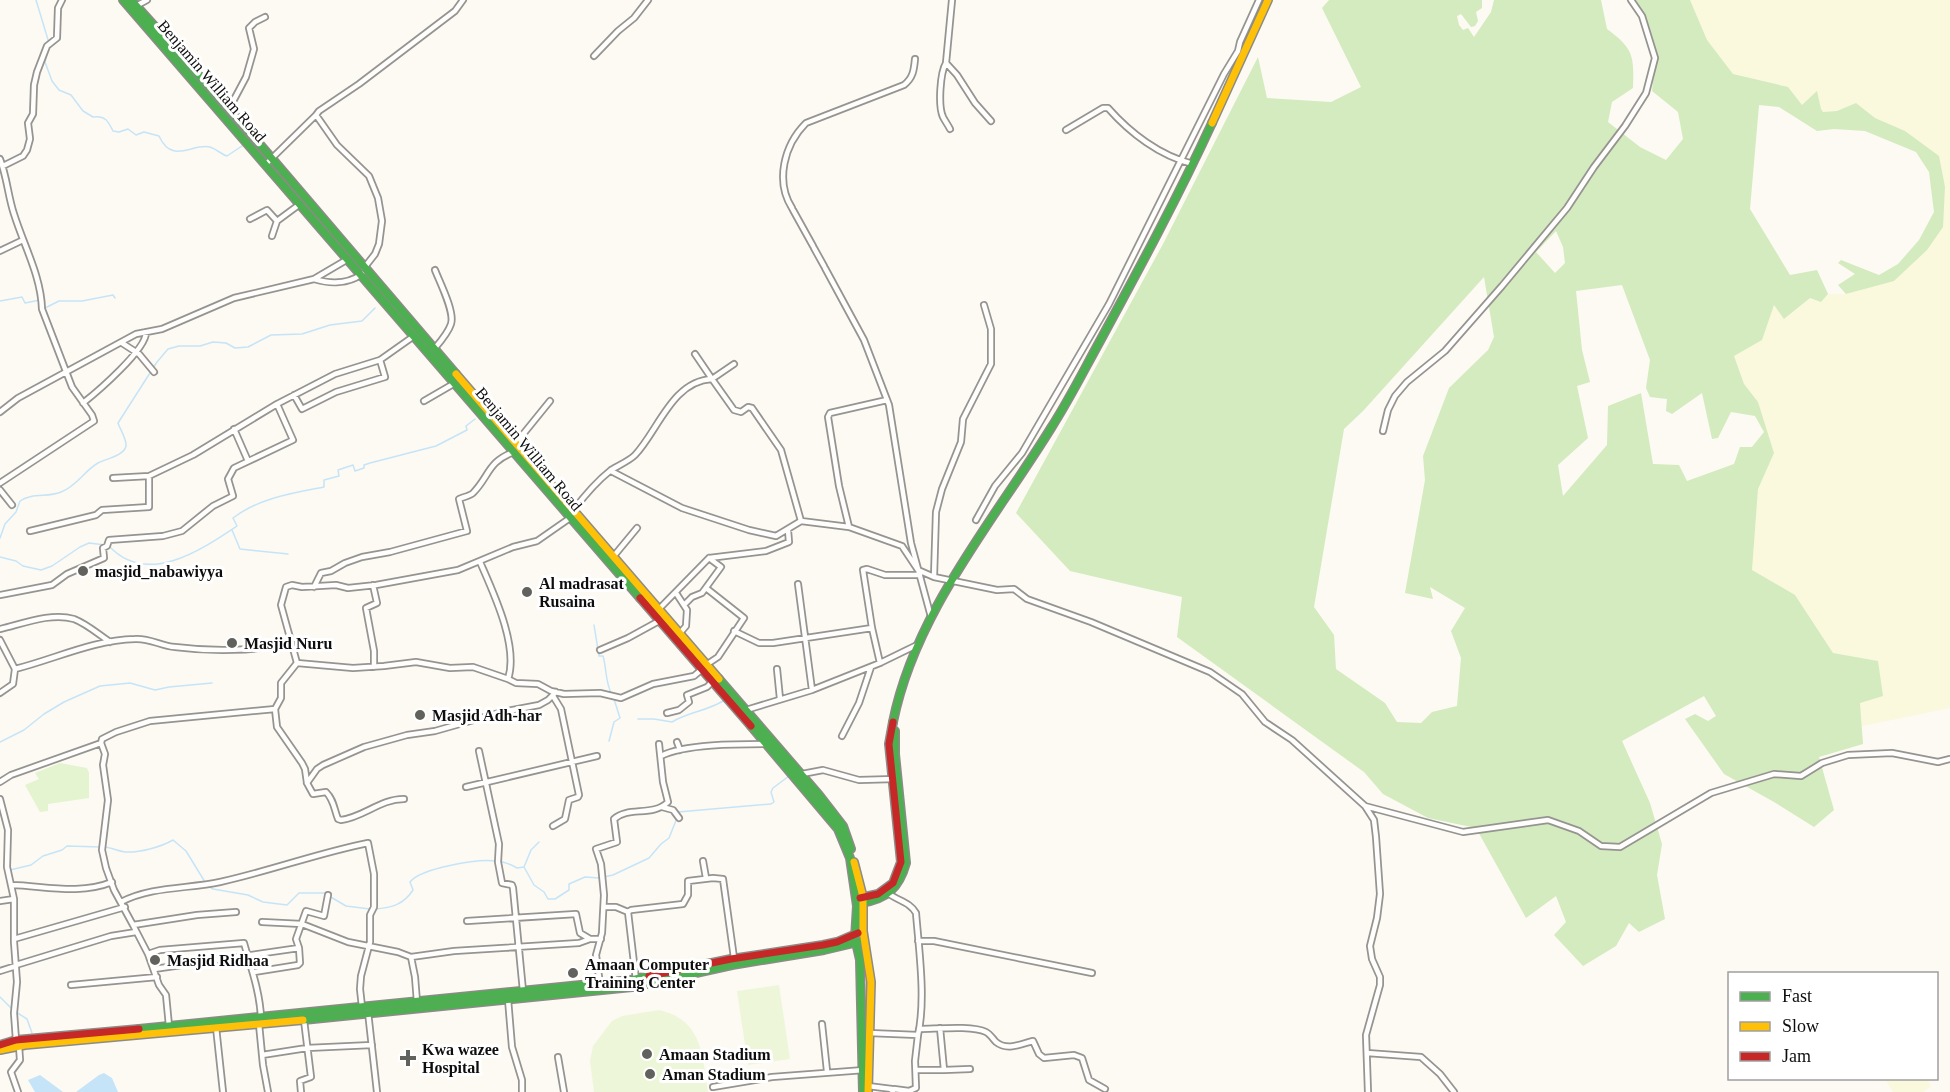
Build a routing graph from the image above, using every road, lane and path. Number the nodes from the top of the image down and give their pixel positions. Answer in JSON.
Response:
{"nodes":[{"id":1,"x":62,"y":0,"type":"edge"},
{"id":2,"x":123,"y":0,"type":"edge"},
{"id":3,"x":147,"y":0,"type":"edge"},
{"id":4,"x":463,"y":0,"type":"edge"},
{"id":5,"x":648,"y":0,"type":"edge"},
{"id":6,"x":952,"y":0,"type":"edge"},
{"id":7,"x":1258,"y":0,"type":"edge"},
{"id":8,"x":1268,"y":0,"type":"edge"},
{"id":9,"x":1631,"y":0,"type":"edge"},
{"id":10,"x":133,"y":3,"type":"edge"},
{"id":11,"x":265,"y":17,"type":"dead end"},
{"id":12,"x":594,"y":56,"type":"dead end"},
{"id":13,"x":915,"y":59,"type":"dead end"},
{"id":14,"x":946,"y":63,"type":"junction"},
{"id":15,"x":228,"y":109,"type":"junction"},
{"id":16,"x":316,"y":116,"type":"junction"},
{"id":17,"x":991,"y":122,"type":"dead end"},
{"id":18,"x":950,"y":129,"type":"dead end"},
{"id":19,"x":1066,"y":130,"type":"dead end"},
{"id":20,"x":0,"y":159,"type":"edge"},
{"id":21,"x":1182,"y":161,"type":"junction"},
{"id":22,"x":269,"y":162,"type":"junction"},
{"id":23,"x":1193,"y":164,"type":"junction"},
{"id":24,"x":3,"y":166,"type":"junction"},
{"id":25,"x":300,"y":204,"type":"junction"},
{"id":26,"x":250,"y":219,"type":"dead end"},
{"id":27,"x":277,"y":220,"type":"junction"},
{"id":28,"x":272,"y":236,"type":"dead end"},
{"id":29,"x":22,"y":240,"type":"junction"},
{"id":30,"x":0,"y":251,"type":"edge"},
{"id":31,"x":348,"y":259,"type":"junction"},
{"id":32,"x":435,"y":270,"type":"dead end"},
{"id":33,"x":363,"y":271,"type":"junction"},
{"id":34,"x":314,"y":279,"type":"junction"},
{"id":35,"x":984,"y":305,"type":"dead end"},
{"id":36,"x":146,"y":332,"type":"junction"},
{"id":37,"x":414,"y":336,"type":"junction"},
{"id":38,"x":122,"y":343,"type":"junction"},
{"id":39,"x":435,"y":348,"type":"junction"},
{"id":40,"x":135,"y":352,"type":"junction"},
{"id":41,"x":695,"y":354,"type":"dead end"},
{"id":42,"x":380,"y":360,"type":"junction"},
{"id":43,"x":734,"y":364,"type":"dead end"},
{"id":44,"x":66,"y":372,"type":"junction"},
{"id":45,"x":154,"y":372,"type":"dead end"},
{"id":46,"x":712,"y":379,"type":"junction"},
{"id":47,"x":455,"y":383,"type":"junction"},
{"id":48,"x":294,"y":395,"type":"junction"},
{"id":49,"x":888,"y":400,"type":"junction"},
{"id":50,"x":424,"y":401,"type":"dead end"},
{"id":51,"x":550,"y":401,"type":"dead end"},
{"id":52,"x":83,"y":403,"type":"junction"},
{"id":53,"x":277,"y":404,"type":"junction"},
{"id":54,"x":0,"y":412,"type":"edge"},
{"id":55,"x":234,"y":429,"type":"junction"},
{"id":56,"x":1383,"y":431,"type":"dead end"},
{"id":57,"x":516,"y":449,"type":"junction"},
{"id":58,"x":248,"y":461,"type":"junction"},
{"id":59,"x":611,"y":471,"type":"junction"},
{"id":60,"x":149,"y":476,"type":"junction"},
{"id":61,"x":113,"y":478,"type":"dead end"},
{"id":62,"x":0,"y":483,"type":"edge"},
{"id":63,"x":0,"y":490,"type":"edge"},
{"id":64,"x":12,"y":505,"type":"dead end"},
{"id":65,"x":572,"y":514,"type":"junction"},
{"id":66,"x":801,"y":520,"type":"junction"},
{"id":67,"x":976,"y":520,"type":"dead end"},
{"id":68,"x":849,"y":527,"type":"junction"},
{"id":69,"x":637,"y":528,"type":"dead end"},
{"id":70,"x":788,"y":530,"type":"junction"},
{"id":71,"x":30,"y":531,"type":"dead end"},
{"id":72,"x":613,"y":556,"type":"junction"},
{"id":73,"x":709,"y":558,"type":"junction"},
{"id":74,"x":480,"y":562,"type":"junction"},
{"id":75,"x":919,"y":573,"type":"junction"},
{"id":76,"x":934,"y":577,"type":"junction"},
{"id":77,"x":952,"y":581,"type":"junction"},
{"id":78,"x":798,"y":584,"type":"dead end"},
{"id":79,"x":373,"y":585,"type":"junction"},
{"id":80,"x":314,"y":587,"type":"junction"},
{"id":81,"x":706,"y":588,"type":"junction"},
{"id":82,"x":676,"y":593,"type":"junction"},
{"id":83,"x":0,"y":595,"type":"edge"},
{"id":84,"x":684,"y":605,"type":"junction"},
{"id":85,"x":659,"y":609,"type":"junction"},
{"id":86,"x":931,"y":617,"type":"junction"},
{"id":87,"x":659,"y":621,"type":"junction"},
{"id":88,"x":872,"y":628,"type":"junction"},
{"id":89,"x":0,"y":629,"type":"edge"},
{"id":90,"x":734,"y":631,"type":"junction"},
{"id":91,"x":680,"y":633,"type":"junction"},
{"id":92,"x":805,"y":638,"type":"junction"},
{"id":93,"x":0,"y":640,"type":"edge"},
{"id":94,"x":290,"y":640,"type":"junction"},
{"id":95,"x":110,"y":642,"type":"junction"},
{"id":96,"x":919,"y":644,"type":"junction"},
{"id":97,"x":600,"y":650,"type":"dead end"},
{"id":98,"x":297,"y":663,"type":"junction"},
{"id":99,"x":880,"y":663,"type":"junction"},
{"id":100,"x":374,"y":667,"type":"junction"},
{"id":101,"x":871,"y":667,"type":"junction"},
{"id":102,"x":704,"y":668,"type":"junction"},
{"id":103,"x":15,"y":669,"type":"junction"},
{"id":104,"x":777,"y":669,"type":"dead end"},
{"id":105,"x":508,"y":679,"type":"junction"},
{"id":106,"x":712,"y":682,"type":"junction"},
{"id":107,"x":812,"y":690,"type":"junction"},
{"id":108,"x":0,"y":693,"type":"edge"},
{"id":109,"x":554,"y":694,"type":"junction"},
{"id":110,"x":780,"y":699,"type":"junction"},
{"id":111,"x":275,"y":709,"type":"junction"},
{"id":112,"x":746,"y":710,"type":"junction"},
{"id":113,"x":667,"y":713,"type":"dead end"},
{"id":114,"x":842,"y":736,"type":"dead end"},
{"id":115,"x":677,"y":741,"type":"dead end"},
{"id":116,"x":101,"y":742,"type":"junction"},
{"id":117,"x":658,"y":744,"type":"dead end"},
{"id":118,"x":765,"y":744,"type":"junction"},
{"id":119,"x":680,"y":750,"type":"junction"},
{"id":120,"x":479,"y":751,"type":"dead end"},
{"id":121,"x":597,"y":756,"type":"dead end"},
{"id":122,"x":661,"y":756,"type":"junction"},
{"id":123,"x":1950,"y":759,"type":"edge"},
{"id":124,"x":571,"y":763,"type":"junction"},
{"id":125,"x":802,"y":774,"type":"junction"},
{"id":126,"x":895,"y":779,"type":"junction"},
{"id":127,"x":0,"y":782,"type":"edge"},
{"id":128,"x":307,"y":783,"type":"junction"},
{"id":129,"x":486,"y":783,"type":"junction"},
{"id":130,"x":466,"y":787,"type":"dead end"},
{"id":131,"x":0,"y":799,"type":"edge"},
{"id":132,"x":404,"y":800,"type":"dead end"},
{"id":133,"x":1365,"y":806,"type":"junction"},
{"id":134,"x":662,"y":807,"type":"junction"},
{"id":135,"x":678,"y":816,"type":"dead end"},
{"id":136,"x":554,"y":826,"type":"dead end"},
{"id":137,"x":703,"y":861,"type":"dead end"},
{"id":138,"x":706,"y":878,"type":"junction"},
{"id":139,"x":112,"y":882,"type":"junction"},
{"id":140,"x":12,"y":885,"type":"junction"},
{"id":141,"x":887,"y":892,"type":"junction"},
{"id":142,"x":328,"y":895,"type":"dead end"},
{"id":143,"x":14,"y":900,"type":"junction"},
{"id":144,"x":0,"y":901,"type":"edge"},
{"id":145,"x":860,"y":901,"type":"junction"},
{"id":146,"x":123,"y":904,"type":"junction"},
{"id":147,"x":604,"y":907,"type":"junction"},
{"id":148,"x":236,"y":912,"type":"dead end"},
{"id":149,"x":627,"y":912,"type":"junction"},
{"id":150,"x":517,"y":916,"type":"junction"},
{"id":151,"x":467,"y":921,"type":"dead end"},
{"id":152,"x":262,"y":922,"type":"dead end"},
{"id":153,"x":302,"y":924,"type":"junction"},
{"id":154,"x":133,"y":925,"type":"junction"},
{"id":155,"x":136,"y":932,"type":"junction"},
{"id":156,"x":859,"y":932,"type":"junction"},
{"id":157,"x":14,"y":939,"type":"junction"},
{"id":158,"x":590,"y":939,"type":"junction"},
{"id":159,"x":601,"y":939,"type":"junction"},
{"id":160,"x":864,"y":940,"type":"junction"},
{"id":161,"x":918,"y":941,"type":"junction"},
{"id":162,"x":856,"y":943,"type":"junction"},
{"id":163,"x":369,"y":946,"type":"junction"},
{"id":164,"x":299,"y":948,"type":"junction"},
{"id":165,"x":520,"y":948,"type":"junction"},
{"id":166,"x":148,"y":954,"type":"junction"},
{"id":167,"x":248,"y":956,"type":"junction"},
{"id":168,"x":411,"y":957,"type":"junction"},
{"id":169,"x":734,"y":958,"type":"junction"},
{"id":170,"x":16,"y":966,"type":"junction"},
{"id":171,"x":154,"y":969,"type":"junction"},
{"id":172,"x":0,"y":971,"type":"edge"},
{"id":173,"x":254,"y":972,"type":"junction"},
{"id":174,"x":1092,"y":973,"type":"dead end"},
{"id":175,"x":158,"y":977,"type":"junction"},
{"id":176,"x":637,"y":983,"type":"junction"},
{"id":177,"x":600,"y":984,"type":"junction"},
{"id":178,"x":71,"y":985,"type":"dead end"},
{"id":179,"x":523,"y":992,"type":"junction"},
{"id":180,"x":508,"y":999,"type":"junction"},
{"id":181,"x":417,"y":1002,"type":"junction"},
{"id":182,"x":365,"y":1010,"type":"junction"},
{"id":183,"x":304,"y":1020,"type":"junction"},
{"id":184,"x":260,"y":1021,"type":"junction"},
{"id":185,"x":822,"y":1024,"type":"dead end"},
{"id":186,"x":169,"y":1026,"type":"junction"},
{"id":187,"x":216,"y":1027,"type":"junction"},
{"id":188,"x":940,"y":1028,"type":"junction"},
{"id":189,"x":920,"y":1029,"type":"junction"},
{"id":190,"x":869,"y":1033,"type":"junction"},
{"id":191,"x":918,"y":1035,"type":"junction"},
{"id":192,"x":17,"y":1043,"type":"junction"},
{"id":193,"x":0,"y":1045,"type":"edge"},
{"id":194,"x":372,"y":1045,"type":"junction"},
{"id":195,"x":307,"y":1048,"type":"junction"},
{"id":196,"x":0,"y":1050,"type":"edge"},
{"id":197,"x":1367,"y":1053,"type":"junction"},
{"id":198,"x":262,"y":1054,"type":"junction"},
{"id":199,"x":558,"y":1057,"type":"dead end"},
{"id":200,"x":970,"y":1069,"type":"dead end"},
{"id":201,"x":864,"y":1070,"type":"junction"},
{"id":202,"x":916,"y":1070,"type":"junction"},
{"id":203,"x":944,"y":1070,"type":"junction"},
{"id":204,"x":826,"y":1071,"type":"junction"},
{"id":205,"x":713,"y":1087,"type":"dead end"},
{"id":206,"x":1105,"y":1089,"type":"dead end"},
{"id":207,"x":866,"y":1090,"type":"edge"},
{"id":208,"x":892,"y":1090,"type":"edge"},
{"id":209,"x":17,"y":1091,"type":"edge"},
{"id":210,"x":915,"y":1091,"type":"edge"},
{"id":211,"x":9,"y":1092,"type":"edge"},
{"id":212,"x":223,"y":1092,"type":"edge"},
{"id":213,"x":268,"y":1092,"type":"edge"},
{"id":214,"x":302,"y":1092,"type":"edge"},
{"id":215,"x":377,"y":1092,"type":"edge"},
{"id":216,"x":522,"y":1092,"type":"edge"},
{"id":217,"x":564,"y":1092,"type":"edge"},
{"id":218,"x":1368,"y":1092,"type":"edge"},
{"id":219,"x":1454,"y":1092,"type":"edge"}],
"edges":[{"from":1,"to":24,"type":"street"},
{"from":2,"to":22,"type":"main road","name":"Benjamin William Road"},
{"from":3,"to":10,"type":"street"},
{"from":4,"to":16,"type":"street"},
{"from":5,"to":12,"type":"street"},
{"from":6,"to":14,"type":"street"},
{"from":7,"to":21,"type":"street"},
{"from":8,"to":23,"type":"main road"},
{"from":9,"to":56,"type":"street"},
{"from":10,"to":15,"type":"main road","name":"Benjamin William Road"},
{"from":11,"to":15,"type":"street"},
{"from":13,"to":49,"type":"street"},
{"from":14,"to":17,"type":"street"},
{"from":14,"to":18,"type":"street"},
{"from":15,"to":22,"type":"main road","name":"Benjamin William Road"},
{"from":16,"to":22,"type":"street"},
{"from":16,"to":33,"type":"street"},
{"from":19,"to":21,"type":"street"},
{"from":20,"to":24,"type":"street"},
{"from":21,"to":23,"type":"street"},
{"from":21,"to":67,"type":"street"},
{"from":22,"to":25,"type":"main road","name":"Benjamin William Road"},
{"from":22,"to":33,"type":"main road","name":"Benjamin William Road"},
{"from":23,"to":77,"type":"main road"},
{"from":24,"to":29,"type":"street"},
{"from":25,"to":27,"type":"street"},
{"from":25,"to":31,"type":"main road","name":"Benjamin William Road"},
{"from":26,"to":27,"type":"street"},
{"from":27,"to":28,"type":"street"},
{"from":29,"to":30,"type":"street"},
{"from":29,"to":44,"type":"street"},
{"from":31,"to":33,"type":"main road","name":"Benjamin William Road"},
{"from":31,"to":34,"type":"street"},
{"from":32,"to":39,"type":"street"},
{"from":33,"to":34,"type":"street"},
{"from":33,"to":37,"type":"main road","name":"Benjamin William Road"},
{"from":33,"to":39,"type":"main road","name":"Benjamin William Road"},
{"from":34,"to":36,"type":"street"},
{"from":35,"to":76,"type":"street"},
{"from":36,"to":38,"type":"street"},
{"from":36,"to":40,"type":"street"},
{"from":37,"to":42,"type":"street"},
{"from":37,"to":47,"type":"main road","name":"Benjamin William Road"},
{"from":38,"to":40,"type":"street"},
{"from":38,"to":44,"type":"street"},
{"from":39,"to":57,"type":"main road","name":"Benjamin William Road"},
{"from":40,"to":45,"type":"street"},
{"from":40,"to":52,"type":"street"},
{"from":41,"to":46,"type":"street"},
{"from":42,"to":48,"type":"street"},
{"from":42,"to":48,"type":"street"},
{"from":43,"to":46,"type":"street"},
{"from":44,"to":52,"type":"street"},
{"from":44,"to":54,"type":"street"},
{"from":46,"to":59,"type":"street"},
{"from":46,"to":66,"type":"street"},
{"from":47,"to":50,"type":"street"},
{"from":47,"to":57,"type":"main road","name":"Benjamin William Road"},
{"from":48,"to":53,"type":"street"},
{"from":49,"to":68,"type":"street"},
{"from":49,"to":75,"type":"street"},
{"from":51,"to":57,"type":"street"},
{"from":52,"to":62,"type":"street"},
{"from":53,"to":55,"type":"street"},
{"from":53,"to":58,"type":"street"},
{"from":55,"to":58,"type":"street"},
{"from":55,"to":60,"type":"street"},
{"from":57,"to":65,"type":"main road","name":"Benjamin William Road"},
{"from":57,"to":80,"type":"street"},
{"from":58,"to":83,"type":"street"},
{"from":59,"to":65,"type":"street"},
{"from":59,"to":70,"type":"street"},
{"from":60,"to":61,"type":"street"},
{"from":60,"to":71,"type":"street"},
{"from":63,"to":64,"type":"street"},
{"from":65,"to":72,"type":"main road","name":"Benjamin William Road"},
{"from":65,"to":74,"type":"street"},
{"from":65,"to":87,"type":"main road","name":"Benjamin William Road"},
{"from":66,"to":68,"type":"street"},
{"from":66,"to":70,"type":"street"},
{"from":68,"to":75,"type":"street"},
{"from":69,"to":72,"type":"street"},
{"from":70,"to":73,"type":"street"},
{"from":72,"to":85,"type":"main road","name":"Benjamin William Road"},
{"from":73,"to":81,"type":"street"},
{"from":73,"to":82,"type":"street"},
{"from":74,"to":79,"type":"street"},
{"from":74,"to":105,"type":"street"},
{"from":75,"to":76,"type":"street"},
{"from":75,"to":86,"type":"street"},
{"from":75,"to":88,"type":"street"},
{"from":76,"to":77,"type":"street"},
{"from":77,"to":86,"type":"main road"},
{"from":77,"to":133,"type":"street"},
{"from":78,"to":92,"type":"street"},
{"from":79,"to":80,"type":"street"},
{"from":79,"to":100,"type":"street"},
{"from":80,"to":94,"type":"street"},
{"from":81,"to":84,"type":"street"},
{"from":81,"to":90,"type":"street"},
{"from":82,"to":84,"type":"street"},
{"from":82,"to":85,"type":"street"},
{"from":84,"to":91,"type":"street"},
{"from":85,"to":91,"type":"main road","name":"Benjamin William Road"},
{"from":86,"to":96,"type":"main road"},
{"from":87,"to":97,"type":"street"},
{"from":87,"to":102,"type":"main road","name":"Benjamin William Road"},
{"from":88,"to":92,"type":"street"},
{"from":88,"to":99,"type":"street"},
{"from":89,"to":95,"type":"street"},
{"from":90,"to":92,"type":"street"},
{"from":90,"to":102,"type":"street"},
{"from":91,"to":102,"type":"main road","name":"Benjamin William Road"},
{"from":92,"to":107,"type":"street"},
{"from":93,"to":103,"type":"street"},
{"from":94,"to":95,"type":"street"},
{"from":94,"to":98,"type":"street"},
{"from":95,"to":103,"type":"street"},
{"from":96,"to":99,"type":"street"},
{"from":96,"to":126,"type":"main road"},
{"from":98,"to":100,"type":"street"},
{"from":98,"to":111,"type":"street"},
{"from":99,"to":101,"type":"street"},
{"from":100,"to":105,"type":"street"},
{"from":101,"to":107,"type":"street"},
{"from":101,"to":114,"type":"street"},
{"from":102,"to":106,"type":"main road","name":"Benjamin William Road"},
{"from":102,"to":109,"type":"street"},
{"from":102,"to":112,"type":"main road","name":"Benjamin William Road"},
{"from":103,"to":108,"type":"street"},
{"from":104,"to":110,"type":"street"},
{"from":105,"to":109,"type":"street"},
{"from":106,"to":113,"type":"street"},
{"from":106,"to":118,"type":"main road","name":"Benjamin William Road"},
{"from":107,"to":110,"type":"street"},
{"from":109,"to":124,"type":"street"},
{"from":109,"to":128,"type":"street"},
{"from":110,"to":112,"type":"street"},
{"from":111,"to":116,"type":"street"},
{"from":111,"to":128,"type":"street"},
{"from":112,"to":125,"type":"main road","name":"Benjamin William Road"},
{"from":115,"to":119,"type":"street"},
{"from":116,"to":127,"type":"street"},
{"from":116,"to":139,"type":"street"},
{"from":117,"to":122,"type":"street"},
{"from":118,"to":119,"type":"street"},
{"from":118,"to":145,"type":"main road","name":"Benjamin William Road"},
{"from":119,"to":122,"type":"street"},
{"from":120,"to":129,"type":"street"},
{"from":121,"to":124,"type":"street"},
{"from":122,"to":134,"type":"street"},
{"from":123,"to":133,"type":"street"},
{"from":124,"to":129,"type":"street"},
{"from":124,"to":136,"type":"street"},
{"from":125,"to":126,"type":"street"},
{"from":125,"to":145,"type":"main road","name":"Benjamin William Road"},
{"from":126,"to":141,"type":"main road"},
{"from":128,"to":132,"type":"street"},
{"from":129,"to":130,"type":"street"},
{"from":129,"to":150,"type":"street"},
{"from":131,"to":140,"type":"street"},
{"from":133,"to":197,"type":"street"},
{"from":134,"to":135,"type":"street"},
{"from":134,"to":147,"type":"street"},
{"from":137,"to":138,"type":"street"},
{"from":138,"to":149,"type":"street"},
{"from":138,"to":169,"type":"street"},
{"from":139,"to":140,"type":"street"},
{"from":139,"to":146,"type":"street"},
{"from":140,"to":143,"type":"street"},
{"from":141,"to":145,"type":"main road"},
{"from":141,"to":161,"type":"street"},
{"from":142,"to":153,"type":"street"},
{"from":143,"to":144,"type":"street"},
{"from":143,"to":157,"type":"street"},
{"from":145,"to":156,"type":"main road","name":"Benjamin William Road"},
{"from":146,"to":154,"type":"street"},
{"from":146,"to":157,"type":"street"},
{"from":146,"to":163,"type":"street"},
{"from":147,"to":149,"type":"street"},
{"from":147,"to":159,"type":"street"},
{"from":148,"to":154,"type":"street"},
{"from":149,"to":176,"type":"street"},
{"from":150,"to":151,"type":"street"},
{"from":150,"to":158,"type":"street"},
{"from":150,"to":165,"type":"street"},
{"from":152,"to":153,"type":"street"},
{"from":153,"to":163,"type":"street"},
{"from":153,"to":164,"type":"street"},
{"from":154,"to":155,"type":"street"},
{"from":155,"to":166,"type":"street"},
{"from":155,"to":170,"type":"street"},
{"from":156,"to":160,"type":"main road","name":"Benjamin William Road"},
{"from":156,"to":162,"type":"main road","name":"Benjamin William Road"},
{"from":156,"to":169,"type":"main road"},
{"from":157,"to":170,"type":"street"},
{"from":158,"to":159,"type":"street"},
{"from":158,"to":165,"type":"street"},
{"from":159,"to":177,"type":"street"},
{"from":160,"to":162,"type":"main road"},
{"from":160,"to":190,"type":"main road","name":"Benjamin William Road"},
{"from":161,"to":174,"type":"street"},
{"from":161,"to":189,"type":"street"},
{"from":162,"to":176,"type":"main road"},
{"from":162,"to":201,"type":"main road","name":"Benjamin William Road"},
{"from":163,"to":168,"type":"street"},
{"from":163,"to":182,"type":"street"},
{"from":164,"to":167,"type":"street"},
{"from":164,"to":173,"type":"street"},
{"from":165,"to":168,"type":"street"},
{"from":165,"to":179,"type":"street"},
{"from":166,"to":167,"type":"street"},
{"from":166,"to":171,"type":"street"},
{"from":167,"to":171,"type":"street"},
{"from":167,"to":173,"type":"street"},
{"from":168,"to":181,"type":"street"},
{"from":169,"to":176,"type":"main road"},
{"from":170,"to":172,"type":"street"},
{"from":170,"to":192,"type":"street"},
{"from":171,"to":175,"type":"street"},
{"from":173,"to":184,"type":"street"},
{"from":175,"to":178,"type":"street"},
{"from":175,"to":186,"type":"street"},
{"from":176,"to":177,"type":"main road"},
{"from":176,"to":180,"type":"main road"},
{"from":177,"to":179,"type":"main road"},
{"from":179,"to":181,"type":"main road"},
{"from":180,"to":182,"type":"main road"},
{"from":180,"to":216,"type":"street"},
{"from":181,"to":182,"type":"main road"},
{"from":182,"to":183,"type":"main road"},
{"from":182,"to":184,"type":"main road"},
{"from":182,"to":194,"type":"street"},
{"from":183,"to":184,"type":"main road"},
{"from":183,"to":195,"type":"street"},
{"from":184,"to":186,"type":"main road"},
{"from":184,"to":187,"type":"main road"},
{"from":184,"to":198,"type":"street"},
{"from":185,"to":204,"type":"street"},
{"from":186,"to":192,"type":"main road"},
{"from":187,"to":192,"type":"main road"},
{"from":187,"to":212,"type":"street"},
{"from":188,"to":189,"type":"street"},
{"from":188,"to":203,"type":"street"},
{"from":188,"to":206,"type":"street"},
{"from":189,"to":191,"type":"street"},
{"from":190,"to":191,"type":"street"},
{"from":190,"to":207,"type":"main road","name":"Benjamin William Road"},
{"from":191,"to":202,"type":"street"},
{"from":192,"to":193,"type":"main road"},
{"from":192,"to":196,"type":"main road"},
{"from":192,"to":209,"type":"street"},
{"from":194,"to":195,"type":"street"},
{"from":194,"to":215,"type":"street"},
{"from":195,"to":198,"type":"street"},
{"from":195,"to":214,"type":"street"},
{"from":197,"to":218,"type":"street"},
{"from":197,"to":219,"type":"street"},
{"from":198,"to":213,"type":"street"},
{"from":199,"to":217,"type":"street"},
{"from":200,"to":203,"type":"street"},
{"from":201,"to":204,"type":"street"},
{"from":201,"to":207,"type":"main road","name":"Benjamin William Road"},
{"from":202,"to":203,"type":"street"},
{"from":202,"to":210,"type":"street"},
{"from":204,"to":205,"type":"street"},
{"from":207,"to":208,"type":"street"},
{"from":208,"to":210,"type":"street"},
{"from":209,"to":211,"type":"street"}]}
